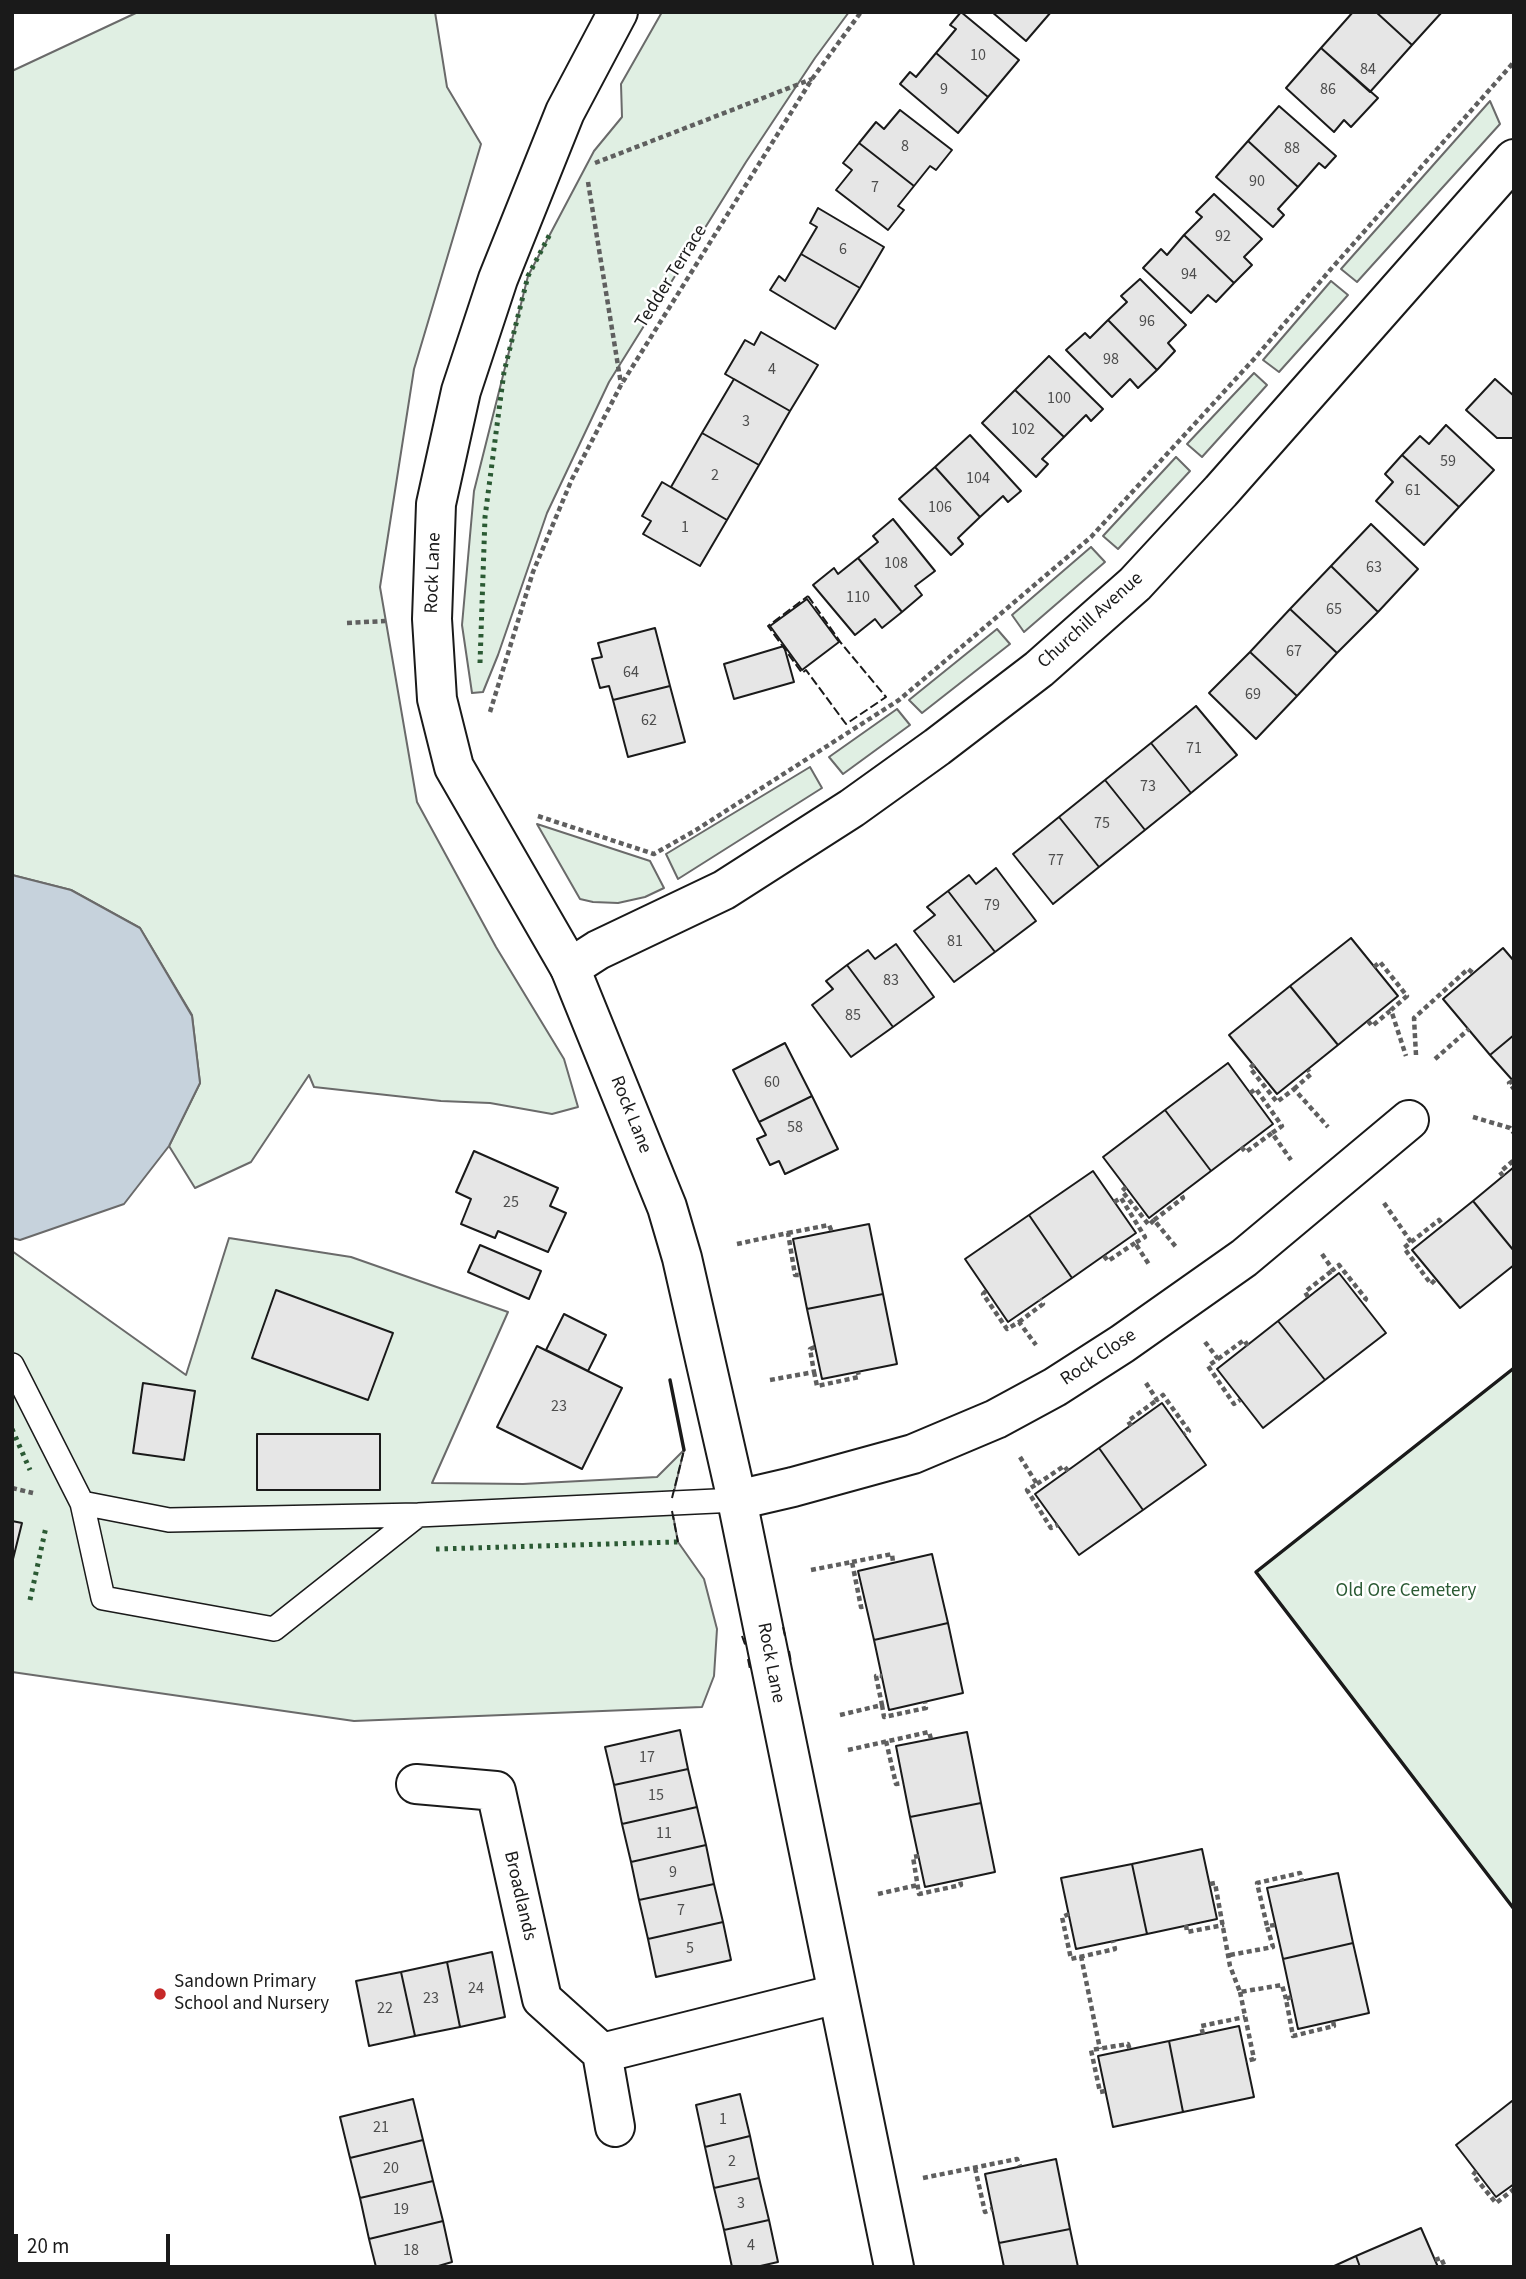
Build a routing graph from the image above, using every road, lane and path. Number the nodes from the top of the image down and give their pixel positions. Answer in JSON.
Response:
{"nodes":[{"id":1,"x":618,"y":12,"type":"edge"},
{"id":2,"x":861,"y":12,"type":"edge"},
{"id":3,"x":1514,"y":62,"type":"edge"},
{"id":4,"x":812,"y":79,"type":"junction"},
{"id":5,"x":1514,"y":159,"type":"edge"},
{"id":6,"x":585,"y":167,"type":"dead end"},
{"id":7,"x":588,"y":180,"type":"dead end"},
{"id":8,"x":621,"y":385,"type":"junction"},
{"id":9,"x":489,"y":716,"type":"dead end"},
{"id":10,"x":536,"y":815,"type":"dead end"},
{"id":11,"x":1374,"y":967,"type":"dead end"},
{"id":12,"x":570,"y":968,"type":"junction"},
{"id":13,"x":1473,"y":973,"type":"dead end"},
{"id":14,"x":1391,"y":1010,"type":"junction"},
{"id":15,"x":1368,"y":1021,"type":"dead end"},
{"id":16,"x":1469,"y":1030,"type":"dead end"},
{"id":17,"x":1416,"y":1055,"type":"dead end"},
{"id":18,"x":1406,"y":1056,"type":"dead end"},
{"id":19,"x":1435,"y":1059,"type":"dead end"},
{"id":20,"x":1254,"y":1064,"type":"dead end"},
{"id":21,"x":1308,"y":1070,"type":"dead end"},
{"id":22,"x":1513,"y":1081,"type":"edge"},
{"id":23,"x":1294,"y":1089,"type":"junction"},
{"id":24,"x":1514,"y":1089,"type":"edge"},
{"id":25,"x":1250,"y":1093,"type":"dead end"},
{"id":26,"x":1473,"y":1116,"type":"dead end"},
{"id":27,"x":1409,"y":1120,"type":"dead end"},
{"id":28,"x":1512,"y":1128,"type":"edge"},
{"id":29,"x":1272,"y":1133,"type":"junction"},
{"id":30,"x":1335,"y":1135,"type":"dead end"},
{"id":31,"x":1241,"y":1147,"type":"dead end"},
{"id":32,"x":1514,"y":1160,"type":"edge"},
{"id":33,"x":1296,"y":1166,"type":"dead end"},
{"id":34,"x":1503,"y":1176,"type":"dead end"},
{"id":35,"x":1126,"y":1187,"type":"dead end"},
{"id":36,"x":1180,"y":1193,"type":"dead end"},
{"id":37,"x":1114,"y":1202,"type":"dead end"},
{"id":38,"x":1384,"y":1202,"type":"dead end"},
{"id":39,"x":1154,"y":1220,"type":"junction"},
{"id":40,"x":1443,"y":1225,"type":"dead end"},
{"id":41,"x":832,"y":1231,"type":"dead end"},
{"id":42,"x":788,"y":1233,"type":"junction"},
{"id":43,"x":1411,"y":1242,"type":"junction"},
{"id":44,"x":1135,"y":1243,"type":"junction"},
{"id":45,"x":737,"y":1244,"type":"dead end"},
{"id":46,"x":1177,"y":1248,"type":"dead end"},
{"id":47,"x":1104,"y":1256,"type":"dead end"},
{"id":48,"x":1339,"y":1265,"type":"dead end"},
{"id":49,"x":1334,"y":1270,"type":"dead end"},
{"id":50,"x":800,"y":1275,"type":"dead end"},
{"id":51,"x":1157,"y":1276,"type":"dead end"},
{"id":52,"x":1436,"y":1279,"type":"dead end"},
{"id":53,"x":986,"y":1291,"type":"dead end"},
{"id":54,"x":1308,"y":1297,"type":"dead end"},
{"id":55,"x":1040,"y":1299,"type":"dead end"},
{"id":56,"x":1363,"y":1303,"type":"dead end"},
{"id":57,"x":1019,"y":1322,"type":"junction"},
{"id":58,"x":1248,"y":1346,"type":"dead end"},
{"id":59,"x":815,"y":1347,"type":"dead end"},
{"id":60,"x":1043,"y":1355,"type":"dead end"},
{"id":61,"x":1218,"y":1360,"type":"dead end"},
{"id":62,"x":12,"y":1364,"type":"edge"},
{"id":63,"x":1208,"y":1366,"type":"dead end"},
{"id":64,"x":814,"y":1372,"type":"junction"},
{"id":65,"x":858,"y":1372,"type":"dead end"},
{"id":66,"x":770,"y":1380,"type":"dead end"},
{"id":67,"x":1163,"y":1395,"type":"dead end"},
{"id":68,"x":1157,"y":1399,"type":"dead end"},
{"id":69,"x":1240,"y":1399,"type":"dead end"},
{"id":70,"x":1131,"y":1426,"type":"dead end"},
{"id":71,"x":1184,"y":1433,"type":"dead end"},
{"id":72,"x":1019,"y":1455,"type":"dead end"},
{"id":73,"x":1068,"y":1471,"type":"dead end"},
{"id":74,"x":1037,"y":1484,"type":"junction"},
{"id":75,"x":737,"y":1500,"type":"junction"},
{"id":76,"x":82,"y":1503,"type":"junction"},
{"id":77,"x":418,"y":1515,"type":"junction"},
{"id":78,"x":1058,"y":1525,"type":"dead end"},
{"id":79,"x":852,"y":1562,"type":"junction"},
{"id":80,"x":893,"y":1562,"type":"dead end"},
{"id":81,"x":811,"y":1570,"type":"dead end"},
{"id":82,"x":866,"y":1606,"type":"dead end"},
{"id":83,"x":882,"y":1676,"type":"dead end"},
{"id":84,"x":925,"y":1702,"type":"dead end"},
{"id":85,"x":882,"y":1705,"type":"junction"},
{"id":86,"x":840,"y":1715,"type":"dead end"},
{"id":87,"x":931,"y":1739,"type":"dead end"},
{"id":88,"x":886,"y":1741,"type":"junction"},
{"id":89,"x":848,"y":1750,"type":"dead end"},
{"id":90,"x":903,"y":1783,"type":"dead end"},
{"id":91,"x":416,"y":1784,"type":"dead end"},
{"id":92,"x":919,"y":1856,"type":"dead end"},
{"id":93,"x":960,"y":1880,"type":"dead end"},
{"id":94,"x":1302,"y":1881,"type":"dead end"},
{"id":95,"x":1210,"y":1884,"type":"dead end"},
{"id":96,"x":918,"y":1885,"type":"junction"},
{"id":97,"x":878,"y":1894,"type":"dead end"},
{"id":98,"x":1069,"y":1914,"type":"dead end"},
{"id":99,"x":1224,"y":1925,"type":"junction"},
{"id":100,"x":1275,"y":1925,"type":"dead end"},
{"id":101,"x":1186,"y":1926,"type":"dead end"},
{"id":102,"x":1267,"y":1926,"type":"junction"},
{"id":103,"x":1112,"y":1941,"type":"dead end"},
{"id":104,"x":1229,"y":1955,"type":"junction"},
{"id":105,"x":1081,"y":1956,"type":"junction"},
{"id":106,"x":1240,"y":1993,"type":"junction"},
{"id":107,"x":837,"y":1994,"type":"junction"},
{"id":108,"x":1245,"y":2017,"type":"junction"},
{"id":109,"x":1333,"y":2021,"type":"dead end"},
{"id":110,"x":1203,"y":2034,"type":"dead end"},
{"id":111,"x":1100,"y":2049,"type":"junction"},
{"id":112,"x":1130,"y":2050,"type":"dead end"},
{"id":113,"x":603,"y":2053,"type":"junction"},
{"id":114,"x":1246,"y":2061,"type":"dead end"},
{"id":115,"x":1105,"y":2091,"type":"dead end"},
{"id":116,"x":615,"y":2127,"type":"dead end"},
{"id":117,"x":1020,"y":2166,"type":"dead end"},
{"id":118,"x":1476,"y":2171,"type":"dead end"},
{"id":119,"x":1514,"y":2189,"type":"edge"},
{"id":120,"x":992,"y":2209,"type":"dead end"},
{"id":121,"x":1435,"y":2260,"type":"dead end"},
{"id":122,"x":894,"y":2267,"type":"edge"},
{"id":123,"x":1445,"y":2267,"type":"edge"}],
"edges":[{"from":1,"to":12,"type":"street","name":"Rock Lane"},
{"from":2,"to":4,"type":"path","name":"Tedder Terrace"},
{"from":3,"to":10,"type":"path"},
{"from":4,"to":6,"type":"path"},
{"from":4,"to":8,"type":"path","name":"Tedder Terrace"},
{"from":5,"to":12,"type":"street","name":"Churchill Avenue"},
{"from":7,"to":8,"type":"path"},
{"from":8,"to":9,"type":"path","name":"Tedder Terrace"},
{"from":11,"to":14,"type":"path"},
{"from":12,"to":75,"type":"street","name":"Rock Lane"},
{"from":13,"to":17,"type":"path"},
{"from":14,"to":15,"type":"path"},
{"from":14,"to":18,"type":"path"},
{"from":16,"to":19,"type":"path"},
{"from":20,"to":23,"type":"path"},
{"from":21,"to":23,"type":"path"},
{"from":22,"to":24,"type":"path"},
{"from":23,"to":30,"type":"path"},
{"from":25,"to":29,"type":"path"},
{"from":26,"to":28,"type":"path"},
{"from":27,"to":75,"type":"street","name":"Rock Close"},
{"from":29,"to":31,"type":"path"},
{"from":29,"to":33,"type":"path"},
{"from":32,"to":34,"type":"path"},
{"from":35,"to":39,"type":"path"},
{"from":36,"to":39,"type":"path"},
{"from":37,"to":44,"type":"path"},
{"from":38,"to":43,"type":"path"},
{"from":39,"to":46,"type":"path"},
{"from":40,"to":43,"type":"path"},
{"from":41,"to":42,"type":"path"},
{"from":42,"to":45,"type":"path"},
{"from":42,"to":50,"type":"path"},
{"from":43,"to":52,"type":"path"},
{"from":44,"to":47,"type":"path"},
{"from":44,"to":51,"type":"path"},
{"from":48,"to":56,"type":"path"},
{"from":49,"to":54,"type":"path"},
{"from":53,"to":57,"type":"path"},
{"from":55,"to":57,"type":"path"},
{"from":57,"to":60,"type":"path"},
{"from":58,"to":61,"type":"path"},
{"from":59,"to":64,"type":"path"},
{"from":62,"to":76,"type":"lane"},
{"from":63,"to":69,"type":"path"},
{"from":64,"to":65,"type":"path"},
{"from":64,"to":66,"type":"path"},
{"from":67,"to":71,"type":"path"},
{"from":68,"to":70,"type":"path"},
{"from":72,"to":74,"type":"path"},
{"from":73,"to":74,"type":"path"},
{"from":74,"to":78,"type":"path"},
{"from":75,"to":77,"type":"lane"},
{"from":75,"to":107,"type":"street","name":"Rock Lane"},
{"from":76,"to":77,"type":"lane"},
{"from":76,"to":77,"type":"lane"},
{"from":79,"to":80,"type":"path"},
{"from":79,"to":81,"type":"path"},
{"from":79,"to":82,"type":"path"},
{"from":83,"to":85,"type":"path"},
{"from":84,"to":85,"type":"path"},
{"from":85,"to":86,"type":"path"},
{"from":87,"to":88,"type":"path"},
{"from":88,"to":89,"type":"path"},
{"from":88,"to":90,"type":"path"},
{"from":91,"to":113,"type":"street","name":"Broadlands"},
{"from":92,"to":96,"type":"path"},
{"from":93,"to":96,"type":"path"},
{"from":94,"to":102,"type":"path"},
{"from":95,"to":99,"type":"path"},
{"from":96,"to":97,"type":"path"},
{"from":98,"to":105,"type":"path"},
{"from":99,"to":101,"type":"path"},
{"from":99,"to":104,"type":"path"},
{"from":100,"to":102,"type":"path"},
{"from":102,"to":104,"type":"path"},
{"from":103,"to":105,"type":"path"},
{"from":104,"to":106,"type":"path"},
{"from":105,"to":111,"type":"path"},
{"from":106,"to":108,"type":"path"},
{"from":106,"to":109,"type":"path"},
{"from":107,"to":113,"type":"street"},
{"from":107,"to":122,"type":"street","name":"Rock Lane"},
{"from":108,"to":110,"type":"path"},
{"from":108,"to":114,"type":"path"},
{"from":111,"to":112,"type":"path"},
{"from":111,"to":115,"type":"path"},
{"from":113,"to":116,"type":"street"},
{"from":117,"to":120,"type":"path"},
{"from":118,"to":119,"type":"path"},
{"from":121,"to":123,"type":"path"}]}
